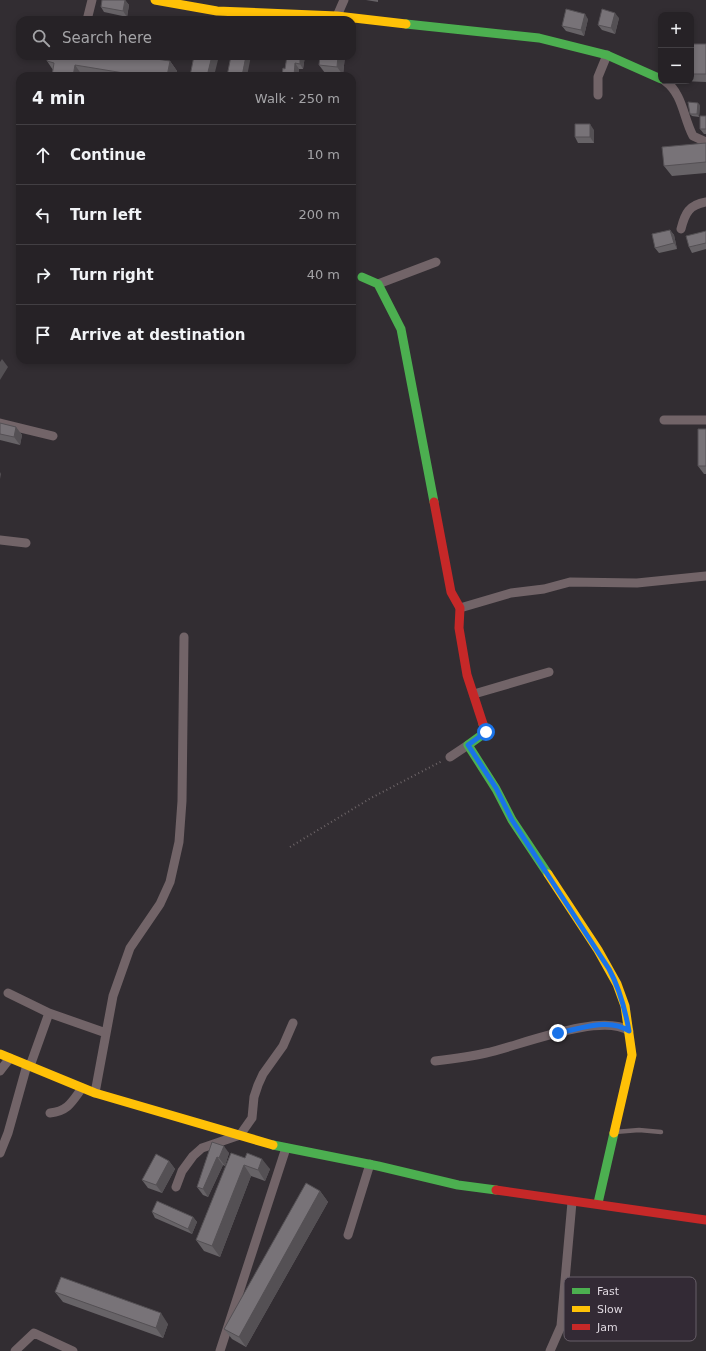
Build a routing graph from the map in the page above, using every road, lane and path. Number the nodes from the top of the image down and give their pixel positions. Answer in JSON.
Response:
{"nodes":[{"id":1,"x":92,"y":0,"type":"edge"},
{"id":2,"x":155,"y":0,"type":"edge"},
{"id":3,"x":344,"y":0,"type":"edge"},
{"id":4,"x":88,"y":16,"type":"edge"},
{"id":5,"x":337,"y":16,"type":"joint"},
{"id":6,"x":356,"y":18,"type":"edge"},
{"id":7,"x":607,"y":55,"type":"junction"},
{"id":8,"x":658,"y":77,"type":"edge"},
{"id":9,"x":669,"y":84,"type":"edge"},
{"id":10,"x":598,"y":95,"type":"dead end"},
{"id":11,"x":706,"y":142,"type":"edge"},
{"id":12,"x":706,"y":202,"type":"edge"},
{"id":13,"x":681,"y":229,"type":"dead end"},
{"id":14,"x":436,"y":262,"type":"dead end"},
{"id":15,"x":362,"y":277,"type":"dead end"},
{"id":16,"x":378,"y":284,"type":"junction"},
{"id":17,"x":664,"y":420,"type":"dead end"},
{"id":18,"x":706,"y":420,"type":"edge"},
{"id":19,"x":0,"y":423,"type":"edge"},
{"id":20,"x":53,"y":436,"type":"dead end"},
{"id":21,"x":0,"y":540,"type":"edge"},
{"id":22,"x":26,"y":543,"type":"dead end"},
{"id":23,"x":706,"y":576,"type":"edge"},
{"id":24,"x":460,"y":608,"type":"junction"},
{"id":25,"x":184,"y":637,"type":"dead end"},
{"id":26,"x":549,"y":672,"type":"dead end"},
{"id":27,"x":474,"y":694,"type":"junction"},
{"id":28,"x":468,"y":745,"type":"junction"},
{"id":29,"x":450,"y":757,"type":"joint"},
{"id":30,"x":290,"y":847,"type":"dead end"},
{"id":31,"x":8,"y":993,"type":"dead end"},
{"id":32,"x":49,"y":1014,"type":"junction"},
{"id":33,"x":293,"y":1023,"type":"dead end"},
{"id":34,"x":629,"y":1031,"type":"junction"},
{"id":35,"x":106,"y":1033,"type":"junction"},
{"id":36,"x":0,"y":1054,"type":"edge"},
{"id":37,"x":10,"y":1058,"type":"junction"},
{"id":38,"x":434,"y":1061,"type":"dead end"},
{"id":39,"x":29,"y":1065,"type":"junction"},
{"id":40,"x":0,"y":1071,"type":"edge"},
{"id":41,"x":82,"y":1088,"type":"junction"},
{"id":42,"x":95,"y":1093,"type":"junction"},
{"id":43,"x":50,"y":1113,"type":"dead end"},
{"id":44,"x":615,"y":1132,"type":"junction"},
{"id":45,"x":662,"y":1132,"type":"dead end"},
{"id":46,"x":240,"y":1135,"type":"junction"},
{"id":47,"x":286,"y":1148,"type":"junction"},
{"id":48,"x":0,"y":1153,"type":"edge"},
{"id":49,"x":370,"y":1164,"type":"junction"},
{"id":50,"x":176,"y":1187,"type":"dead end"},
{"id":51,"x":572,"y":1202,"type":"junction"},
{"id":52,"x":598,"y":1204,"type":"junction"},
{"id":53,"x":706,"y":1220,"type":"edge"},
{"id":54,"x":348,"y":1235,"type":"dead end"},
{"id":55,"x":565,"y":1277,"type":"edge"},
{"id":56,"x":564,"y":1292,"type":"edge"},
{"id":57,"x":15,"y":1351,"type":"edge"},
{"id":58,"x":73,"y":1351,"type":"edge"},
{"id":59,"x":220,"y":1351,"type":"edge"},
{"id":60,"x":550,"y":1351,"type":"edge"}],
"edges":[{"from":1,"to":4,"type":"street"},
{"from":2,"to":5,"type":"street"},
{"from":3,"to":5,"type":"street"},
{"from":6,"to":7,"type":"street"},
{"from":7,"to":8,"type":"street"},
{"from":7,"to":10,"type":"street"},
{"from":9,"to":11,"type":"street"},
{"from":12,"to":13,"type":"street"},
{"from":14,"to":16,"type":"street"},
{"from":15,"to":16,"type":"street"},
{"from":16,"to":24,"type":"street"},
{"from":17,"to":18,"type":"street"},
{"from":19,"to":20,"type":"street"},
{"from":21,"to":22,"type":"street"},
{"from":23,"to":24,"type":"street"},
{"from":24,"to":27,"type":"street"},
{"from":25,"to":35,"type":"street"},
{"from":26,"to":27,"type":"street"},
{"from":27,"to":28,"type":"street"},
{"from":28,"to":29,"type":"street"},
{"from":28,"to":34,"type":"street"},
{"from":29,"to":30,"type":"path"},
{"from":31,"to":32,"type":"street"},
{"from":32,"to":35,"type":"street"},
{"from":32,"to":39,"type":"street"},
{"from":33,"to":46,"type":"street"},
{"from":34,"to":38,"type":"street"},
{"from":34,"to":44,"type":"street"},
{"from":35,"to":42,"type":"street"},
{"from":36,"to":37,"type":"street"},
{"from":37,"to":39,"type":"street"},
{"from":37,"to":40,"type":"street"},
{"from":39,"to":41,"type":"street"},
{"from":39,"to":48,"type":"street"},
{"from":41,"to":42,"type":"street"},
{"from":41,"to":43,"type":"street"},
{"from":42,"to":46,"type":"street"},
{"from":44,"to":45,"type":"lane"},
{"from":44,"to":52,"type":"street"},
{"from":46,"to":47,"type":"street"},
{"from":46,"to":50,"type":"street"},
{"from":47,"to":49,"type":"street"},
{"from":47,"to":59,"type":"street"},
{"from":49,"to":51,"type":"street"},
{"from":49,"to":54,"type":"street"},
{"from":51,"to":52,"type":"street"},
{"from":51,"to":55,"type":"street"},
{"from":52,"to":53,"type":"street"},
{"from":56,"to":60,"type":"street"},
{"from":57,"to":58,"type":"street"}]}
